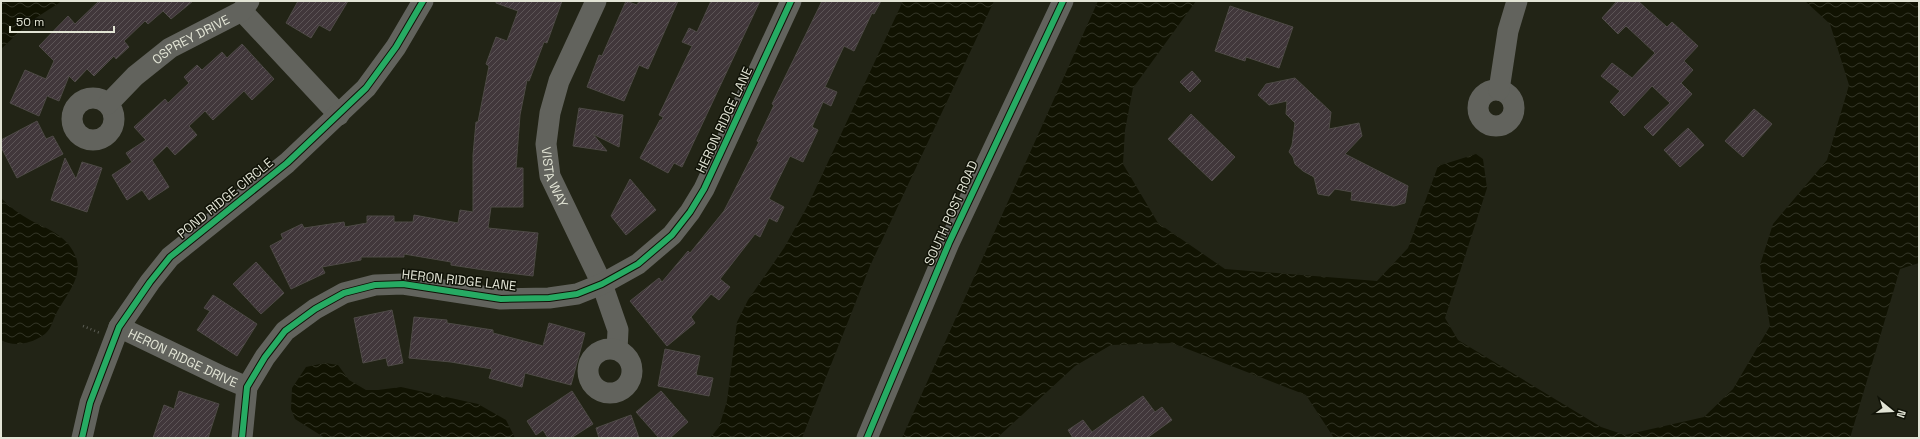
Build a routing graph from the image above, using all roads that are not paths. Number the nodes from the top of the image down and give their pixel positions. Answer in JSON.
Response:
{"nodes":[{"id":1,"x":423,"y":1,"type":"edge"},
{"id":2,"x":596,"y":1,"type":"edge"},
{"id":3,"x":791,"y":1,"type":"edge"},
{"id":4,"x":1063,"y":1,"type":"edge"},
{"id":5,"x":1517,"y":1,"type":"edge"},
{"id":6,"x":246,"y":6,"type":"edge"},
{"id":7,"x":1499,"y":90,"type":"dead end"},
{"id":8,"x":108,"y":104,"type":"dead end"},
{"id":9,"x":339,"y":115,"type":"junction"},
{"id":10,"x":602,"y":284,"type":"junction"},
{"id":11,"x":111,"y":331,"type":"junction"},
{"id":12,"x":616,"y":350,"type":"dead end"},
{"id":13,"x":248,"y":387,"type":"junction"},
{"id":14,"x":82,"y":438,"type":"edge"},
{"id":15,"x":242,"y":438,"type":"edge"},
{"id":16,"x":867,"y":438,"type":"edge"}],
"edges":[{"from":1,"to":9,"type":"street","name":"POND RIDGE CIRCLE"},
{"from":2,"to":10,"type":"street","name":"VISTA WAY"},
{"from":3,"to":10,"type":"street","name":"HERON RIDGE LANE"},
{"from":4,"to":16,"type":"street","name":"SOUTH POST ROAD"},
{"from":5,"to":7,"type":"street"},
{"from":6,"to":8,"type":"street","name":"OSPREY DRIVE"},
{"from":6,"to":9,"type":"street","name":"OSPREY DRIVE"},
{"from":9,"to":11,"type":"street","name":"POND RIDGE CIRCLE"},
{"from":10,"to":12,"type":"street","name":"VISTA WAY"},
{"from":10,"to":13,"type":"street","name":"HERON RIDGE LANE"},
{"from":11,"to":13,"type":"street","name":"HERON RIDGE DRIVE"},
{"from":11,"to":14,"type":"street","name":"POND RIDGE CIRCLE"},
{"from":13,"to":15,"type":"street","name":"HERON RIDGE LANE"}]}
